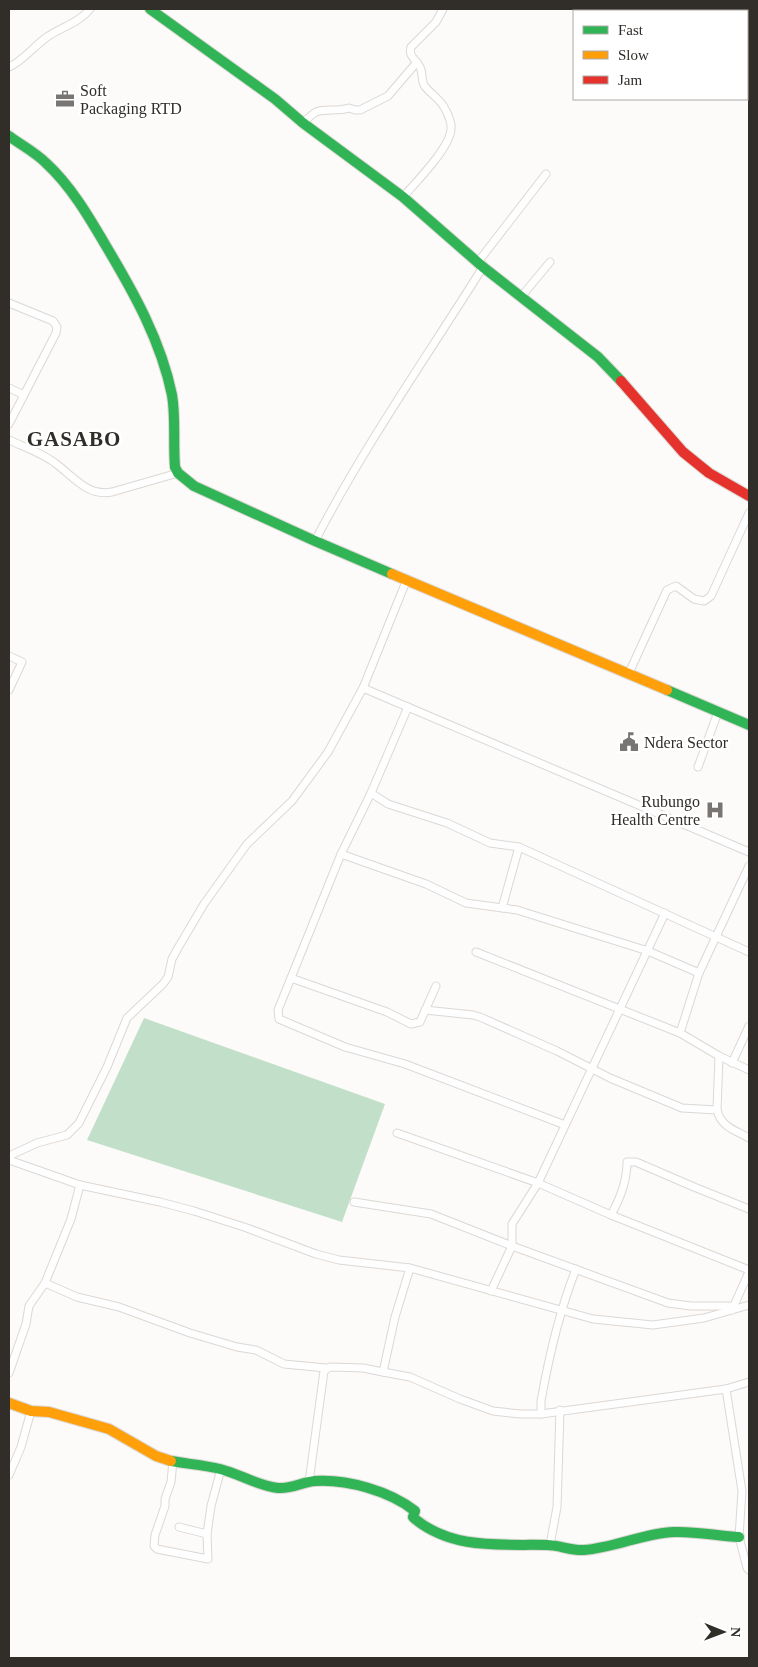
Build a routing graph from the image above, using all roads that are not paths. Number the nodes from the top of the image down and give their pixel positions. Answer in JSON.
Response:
{"nodes":[{"id":1,"x":90,"y":9,"type":"edge"},
{"id":2,"x":150,"y":9,"type":"edge"},
{"id":3,"x":443,"y":9,"type":"edge"},
{"id":4,"x":417,"y":62,"type":"junction"},
{"id":5,"x":9,"y":67,"type":"edge"},
{"id":6,"x":303,"y":123,"type":"junction"},
{"id":7,"x":9,"y":136,"type":"edge"},
{"id":8,"x":546,"y":174,"type":"dead end"},
{"id":9,"x":403,"y":197,"type":"junction"},
{"id":10,"x":550,"y":262,"type":"dead end"},
{"id":11,"x":481,"y":264,"type":"junction"},
{"id":12,"x":521,"y":297,"type":"junction"},
{"id":13,"x":9,"y":303,"type":"edge"},
{"id":14,"x":9,"y":388,"type":"edge"},
{"id":15,"x":24,"y":394,"type":"junction"},
{"id":16,"x":9,"y":424,"type":"edge"},
{"id":17,"x":9,"y":440,"type":"edge"},
{"id":18,"x":178,"y":473,"type":"junction"},
{"id":19,"x":749,"y":496,"type":"edge"},
{"id":20,"x":749,"y":512,"type":"edge"},
{"id":21,"x":315,"y":542,"type":"junction"},
{"id":22,"x":406,"y":579,"type":"junction"},
{"id":23,"x":9,"y":656,"type":"edge"},
{"id":24,"x":628,"y":675,"type":"junction"},
{"id":25,"x":363,"y":688,"type":"junction"},
{"id":26,"x":9,"y":690,"type":"edge"},
{"id":27,"x":408,"y":707,"type":"junction"},
{"id":28,"x":718,"y":712,"type":"junction"},
{"id":29,"x":749,"y":725,"type":"edge"},
{"id":30,"x":698,"y":767,"type":"dead end"},
{"id":31,"x":371,"y":793,"type":"junction"},
{"id":32,"x":519,"y":847,"type":"junction"},
{"id":33,"x":749,"y":852,"type":"edge"},
{"id":34,"x":341,"y":854,"type":"junction"},
{"id":35,"x":749,"y":869,"type":"edge"},
{"id":36,"x":502,"y":908,"type":"junction"},
{"id":37,"x":665,"y":913,"type":"junction"},
{"id":38,"x":716,"y":936,"type":"junction"},
{"id":39,"x":648,"y":951,"type":"junction"},
{"id":40,"x":476,"y":952,"type":"dead end"},
{"id":41,"x":749,"y":952,"type":"edge"},
{"id":42,"x":699,"y":974,"type":"junction"},
{"id":43,"x":291,"y":978,"type":"junction"},
{"id":44,"x":436,"y":986,"type":"dead end"},
{"id":45,"x":621,"y":1009,"type":"junction"},
{"id":46,"x":425,"y":1010,"type":"junction"},
{"id":47,"x":749,"y":1026,"type":"edge"},
{"id":48,"x":680,"y":1033,"type":"junction"},
{"id":49,"x":720,"y":1056,"type":"junction"},
{"id":50,"x":732,"y":1063,"type":"junction"},
{"id":51,"x":592,"y":1068,"type":"junction"},
{"id":52,"x":749,"y":1070,"type":"edge"},
{"id":53,"x":717,"y":1110,"type":"junction"},
{"id":54,"x":565,"y":1125,"type":"junction"},
{"id":55,"x":397,"y":1133,"type":"dead end"},
{"id":56,"x":749,"y":1138,"type":"edge"},
{"id":57,"x":9,"y":1156,"type":"edge"},
{"id":58,"x":9,"y":1160,"type":"edge"},
{"id":59,"x":538,"y":1183,"type":"junction"},
{"id":60,"x":80,"y":1185,"type":"junction"},
{"id":61,"x":354,"y":1202,"type":"dead end"},
{"id":62,"x":749,"y":1209,"type":"edge"},
{"id":63,"x":611,"y":1215,"type":"junction"},
{"id":64,"x":512,"y":1246,"type":"junction"},
{"id":65,"x":410,"y":1268,"type":"junction"},
{"id":66,"x":576,"y":1269,"type":"junction"},
{"id":67,"x":749,"y":1271,"type":"edge"},
{"id":68,"x":45,"y":1283,"type":"junction"},
{"id":69,"x":491,"y":1291,"type":"junction"},
{"id":70,"x":749,"y":1305,"type":"edge"},
{"id":71,"x":732,"y":1309,"type":"junction"},
{"id":72,"x":561,"y":1310,"type":"junction"},
{"id":73,"x":326,"y":1368,"type":"junction"},
{"id":74,"x":9,"y":1372,"type":"edge"},
{"id":75,"x":383,"y":1372,"type":"junction"},
{"id":76,"x":749,"y":1382,"type":"edge"},
{"id":77,"x":726,"y":1389,"type":"junction"},
{"id":78,"x":9,"y":1403,"type":"edge"},
{"id":79,"x":560,"y":1410,"type":"junction"},
{"id":80,"x":31,"y":1412,"type":"junction"},
{"id":81,"x":541,"y":1414,"type":"junction"},
{"id":82,"x":174,"y":1460,"type":"junction"},
{"id":83,"x":221,"y":1469,"type":"junction"},
{"id":84,"x":9,"y":1475,"type":"edge"},
{"id":85,"x":309,"y":1482,"type":"junction"},
{"id":86,"x":179,"y":1527,"type":"dead end"},
{"id":87,"x":207,"y":1534,"type":"junction"},
{"id":88,"x":739,"y":1537,"type":"junction"},
{"id":89,"x":550,"y":1545,"type":"junction"},
{"id":90,"x":749,"y":1570,"type":"edge"}],
"edges":[{"from":1,"to":5,"type":"street"},
{"from":2,"to":6,"type":"street"},
{"from":3,"to":4,"type":"street"},
{"from":4,"to":6,"type":"street"},
{"from":4,"to":9,"type":"street"},
{"from":6,"to":9,"type":"street"},
{"from":7,"to":18,"type":"street"},
{"from":8,"to":11,"type":"street"},
{"from":9,"to":11,"type":"street"},
{"from":10,"to":12,"type":"street"},
{"from":11,"to":12,"type":"street"},
{"from":11,"to":21,"type":"street"},
{"from":12,"to":19,"type":"street"},
{"from":13,"to":15,"type":"street"},
{"from":14,"to":15,"type":"street"},
{"from":15,"to":16,"type":"street"},
{"from":17,"to":18,"type":"street"},
{"from":18,"to":21,"type":"street"},
{"from":20,"to":24,"type":"street"},
{"from":21,"to":22,"type":"street"},
{"from":22,"to":24,"type":"street"},
{"from":22,"to":25,"type":"street"},
{"from":23,"to":26,"type":"street"},
{"from":24,"to":28,"type":"street"},
{"from":25,"to":27,"type":"street"},
{"from":25,"to":57,"type":"street"},
{"from":27,"to":31,"type":"street"},
{"from":27,"to":33,"type":"street"},
{"from":28,"to":29,"type":"street"},
{"from":28,"to":30,"type":"street"},
{"from":31,"to":32,"type":"street"},
{"from":31,"to":34,"type":"street"},
{"from":32,"to":36,"type":"street"},
{"from":32,"to":37,"type":"street"},
{"from":34,"to":36,"type":"street"},
{"from":34,"to":43,"type":"street"},
{"from":35,"to":38,"type":"street"},
{"from":36,"to":39,"type":"street"},
{"from":37,"to":38,"type":"street"},
{"from":37,"to":39,"type":"street"},
{"from":38,"to":41,"type":"street"},
{"from":38,"to":42,"type":"street"},
{"from":39,"to":42,"type":"street"},
{"from":39,"to":45,"type":"street"},
{"from":40,"to":45,"type":"street"},
{"from":42,"to":48,"type":"street"},
{"from":43,"to":46,"type":"street"},
{"from":43,"to":54,"type":"street"},
{"from":44,"to":46,"type":"street"},
{"from":45,"to":48,"type":"street"},
{"from":45,"to":51,"type":"street"},
{"from":46,"to":51,"type":"street"},
{"from":47,"to":50,"type":"street"},
{"from":48,"to":49,"type":"street"},
{"from":49,"to":50,"type":"street"},
{"from":49,"to":53,"type":"street"},
{"from":50,"to":52,"type":"street"},
{"from":51,"to":53,"type":"street"},
{"from":51,"to":54,"type":"street"},
{"from":53,"to":56,"type":"street"},
{"from":54,"to":59,"type":"street"},
{"from":55,"to":59,"type":"street"},
{"from":58,"to":60,"type":"street"},
{"from":59,"to":63,"type":"street"},
{"from":59,"to":64,"type":"street"},
{"from":60,"to":65,"type":"street"},
{"from":60,"to":68,"type":"street"},
{"from":61,"to":64,"type":"street"},
{"from":62,"to":63,"type":"street"},
{"from":63,"to":67,"type":"street"},
{"from":64,"to":66,"type":"street"},
{"from":64,"to":69,"type":"street"},
{"from":65,"to":69,"type":"street"},
{"from":65,"to":75,"type":"street"},
{"from":66,"to":71,"type":"street"},
{"from":66,"to":72,"type":"street"},
{"from":67,"to":71,"type":"street"},
{"from":68,"to":73,"type":"street"},
{"from":68,"to":74,"type":"street"},
{"from":69,"to":72,"type":"street"},
{"from":70,"to":71,"type":"street"},
{"from":71,"to":72,"type":"street"},
{"from":72,"to":81,"type":"street"},
{"from":73,"to":75,"type":"street"},
{"from":73,"to":85,"type":"street"},
{"from":75,"to":81,"type":"street"},
{"from":76,"to":77,"type":"street"},
{"from":77,"to":79,"type":"street"},
{"from":77,"to":88,"type":"street"},
{"from":78,"to":80,"type":"street"},
{"from":79,"to":81,"type":"street"},
{"from":79,"to":89,"type":"street"},
{"from":80,"to":82,"type":"street"},
{"from":80,"to":84,"type":"street"},
{"from":82,"to":83,"type":"street"},
{"from":82,"to":87,"type":"street"},
{"from":83,"to":85,"type":"street"},
{"from":83,"to":87,"type":"street"},
{"from":85,"to":89,"type":"street"},
{"from":86,"to":87,"type":"street"},
{"from":88,"to":89,"type":"street"},
{"from":88,"to":90,"type":"street"}]}
